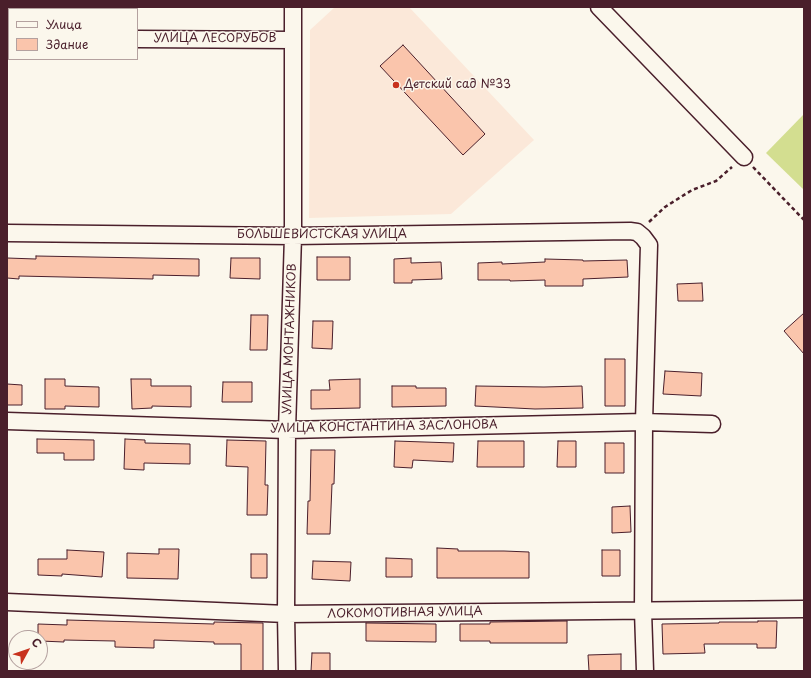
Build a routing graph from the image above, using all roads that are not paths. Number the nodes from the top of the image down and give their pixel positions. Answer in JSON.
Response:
{"nodes":[{"id":1,"x":293,"y":7,"type":"edge"},
{"id":2,"x":599,"y":7,"type":"edge"},
{"id":3,"x":138,"y":39,"type":"edge"},
{"id":4,"x":292,"y":40,"type":"junction"},
{"id":5,"x":744,"y":157,"type":"road end"},
{"id":6,"x":7,"y":233,"type":"edge"},
{"id":7,"x":293,"y":236,"type":"junction"},
{"id":8,"x":7,"y":421,"type":"edge"},
{"id":9,"x":644,"y":422,"type":"junction"},
{"id":10,"x":712,"y":424,"type":"dead end"},
{"id":11,"x":287,"y":430,"type":"junction"},
{"id":12,"x":7,"y":602,"type":"edge"},
{"id":13,"x":804,"y":609,"type":"edge"},
{"id":14,"x":643,"y":611,"type":"junction"},
{"id":15,"x":286,"y":614,"type":"junction"},
{"id":16,"x":287,"y":671,"type":"edge"},
{"id":17,"x":645,"y":671,"type":"edge"}],
"edges":[{"from":1,"to":4,"type":"street","name":"УЛИЦА МОНТАЖНИКОВ"},
{"from":2,"to":5,"type":"street"},
{"from":3,"to":4,"type":"street","name":"УЛИЦА ЛЕСОРУБОВ"},
{"from":4,"to":7,"type":"street","name":"УЛИЦА МОНТАЖНИКОВ"},
{"from":6,"to":7,"type":"street","name":"БОЛЬШЕВИСТСКАЯ УЛИЦА"},
{"from":7,"to":9,"type":"street","name":"БОЛЬШЕВИСТСКАЯ УЛИЦА"},
{"from":7,"to":11,"type":"street","name":"УЛИЦА МОНТАЖНИКОВ"},
{"from":8,"to":11,"type":"street","name":"УЛИЦА КОНСТАНТИНА ЗАСЛОНОВА"},
{"from":9,"to":10,"type":"street","name":"УЛИЦА КОНСТАНТИНА ЗАСЛОНОВА"},
{"from":9,"to":11,"type":"street","name":"УЛИЦА КОНСТАНТИНА ЗАСЛОНОВА"},
{"from":9,"to":14,"type":"street"},
{"from":11,"to":15,"type":"street","name":"УЛИЦА МОНТАЖНИКОВ"},
{"from":12,"to":15,"type":"street","name":"ЛОКОМОТИВНАЯ УЛИЦА"},
{"from":13,"to":14,"type":"street","name":"ЛОКОМОТИВНАЯ УЛИЦА"},
{"from":14,"to":15,"type":"street","name":"ЛОКОМОТИВНАЯ УЛИЦА"},
{"from":14,"to":17,"type":"street"},
{"from":15,"to":16,"type":"street","name":"УЛИЦА МОНТАЖНИКОВ"}]}
